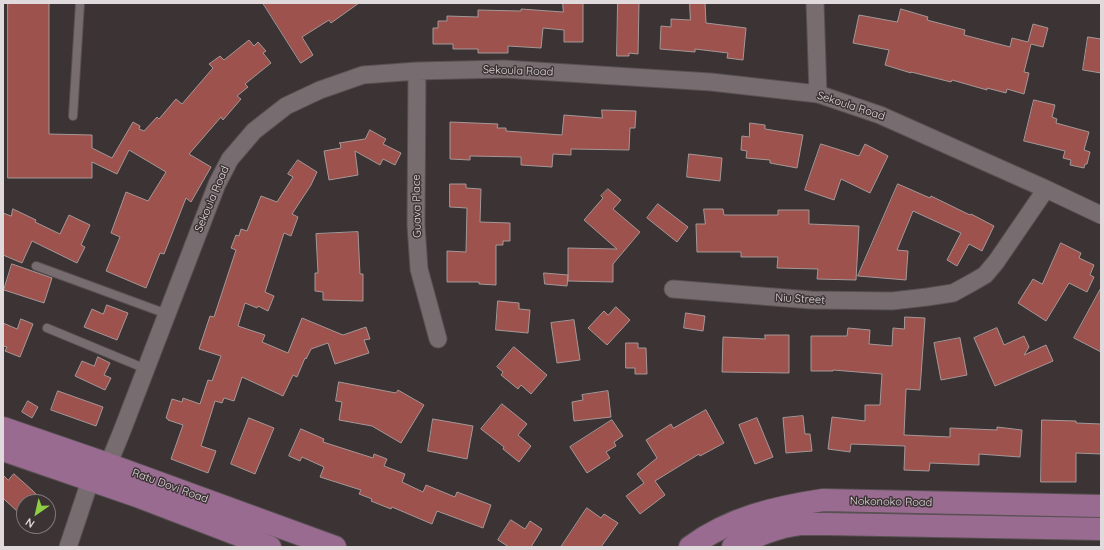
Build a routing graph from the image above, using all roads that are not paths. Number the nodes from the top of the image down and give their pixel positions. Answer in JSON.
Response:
{"nodes":[{"id":1,"x":80,"y":3,"type":"edge"},
{"id":2,"x":815,"y":3,"type":"edge"},
{"id":3,"x":417,"y":71,"type":"junction"},
{"id":4,"x":818,"y":94,"type":"junction"},
{"id":5,"x":73,"y":116,"type":"dead end"},
{"id":6,"x":1046,"y":188,"type":"junction"},
{"id":7,"x":1101,"y":215,"type":"edge"},
{"id":8,"x":36,"y":266,"type":"dead end"},
{"id":9,"x":673,"y":289,"type":"dead end"},
{"id":10,"x":167,"y":314,"type":"junction"},
{"id":11,"x":47,"y":328,"type":"dead end"},
{"id":12,"x":438,"y":339,"type":"dead end"},
{"id":13,"x":146,"y":369,"type":"junction"},
{"id":14,"x":3,"y":428,"type":"edge"},
{"id":15,"x":3,"y":450,"type":"edge"},
{"id":16,"x":100,"y":476,"type":"junction"},
{"id":17,"x":1101,"y":506,"type":"edge"},
{"id":18,"x":1101,"y":529,"type":"edge"},
{"id":19,"x":68,"y":547,"type":"edge"},
{"id":20,"x":270,"y":547,"type":"edge"},
{"id":21,"x":335,"y":547,"type":"edge"},
{"id":22,"x":690,"y":547,"type":"edge"},
{"id":23,"x":733,"y":547,"type":"edge"}],
"edges":[{"from":1,"to":5,"type":"lane"},
{"from":2,"to":4,"type":"street"},
{"from":3,"to":4,"type":"street","name":"Sekoula Road"},
{"from":3,"to":10,"type":"street","name":"Sekoula Road"},
{"from":3,"to":12,"type":"street","name":"Guava Place"},
{"from":4,"to":6,"type":"street","name":"Sekoula Road"},
{"from":6,"to":7,"type":"street","name":"Sekoula Road"},
{"from":6,"to":9,"type":"street","name":"Niu Street"},
{"from":8,"to":10,"type":"lane"},
{"from":10,"to":13,"type":"street","name":"Sekoula Road"},
{"from":11,"to":13,"type":"lane"},
{"from":13,"to":16,"type":"street","name":"Sekoula Road"},
{"from":14,"to":16,"type":"main road","name":"Ratu Dovi Road"},
{"from":15,"to":16,"type":"main road","name":"Ratu Dovi Road"},
{"from":16,"to":19,"type":"street","name":"Sekoula Road"},
{"from":16,"to":20,"type":"main road","name":"Ratu Dovi Road"},
{"from":16,"to":21,"type":"main road","name":"Ratu Dovi Road"},
{"from":17,"to":22,"type":"main road","name":"Nokonoko Road"},
{"from":18,"to":23,"type":"main road","name":"Nokonoko Road"}]}
